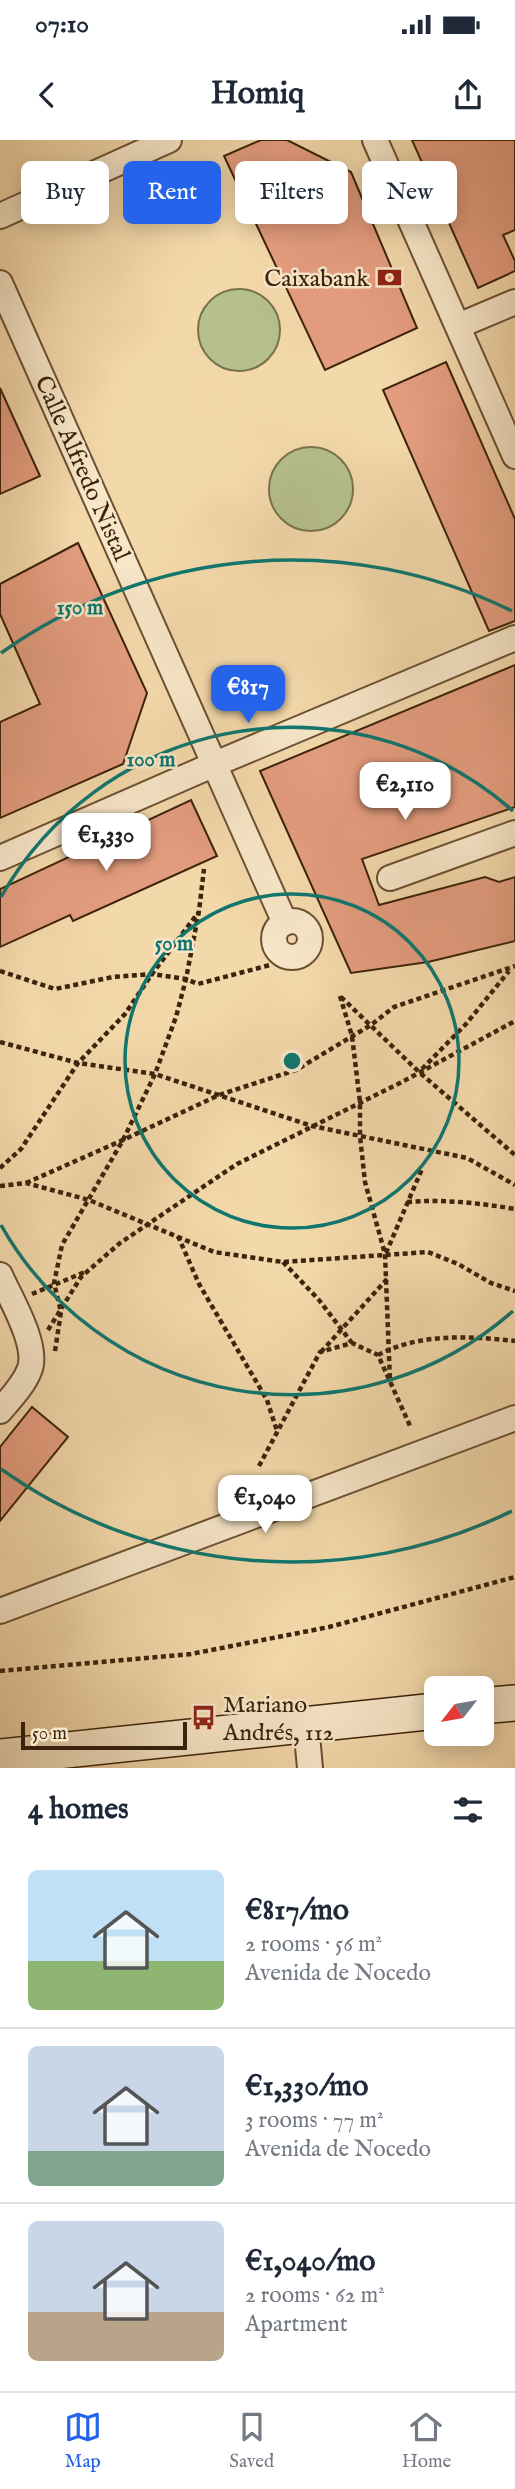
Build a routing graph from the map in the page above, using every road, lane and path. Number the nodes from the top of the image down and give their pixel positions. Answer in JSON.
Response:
{"nodes":[{"id":1,"x":169,"y":140,"type":"edge"},
{"id":2,"x":375,"y":140,"type":"edge"},
{"id":3,"x":0,"y":216,"type":"edge"},
{"id":4,"x":0,"y":283,"type":"edge"},
{"id":5,"x":515,"y":302,"type":"edge"},
{"id":6,"x":458,"y":326,"type":"junction"},
{"id":7,"x":515,"y":456,"type":"edge"},
{"id":8,"x":515,"y":638,"type":"edge"},
{"id":9,"x":215,"y":764,"type":"junction"},
{"id":10,"x":515,"y":833,"type":"edge"},
{"id":11,"x":0,"y":858,"type":"edge"},
{"id":12,"x":204,"y":869,"type":"dead end"},
{"id":13,"x":390,"y":878,"type":"dead end"},
{"id":14,"x":199,"y":911,"type":"junction"},
{"id":15,"x":285,"y":923,"type":"dead end"},
{"id":16,"x":270,"y":965,"type":"dead end"},
{"id":17,"x":513,"y":967,"type":"edge"},
{"id":18,"x":0,"y":971,"type":"edge"},
{"id":19,"x":152,"y":974,"type":"junction"},
{"id":20,"x":186,"y":979,"type":"junction"},
{"id":21,"x":515,"y":1021,"type":"edge"},
{"id":22,"x":371,"y":1026,"type":"junction"},
{"id":23,"x":352,"y":1036,"type":"junction"},
{"id":24,"x":0,"y":1042,"type":"edge"},
{"id":25,"x":78,"y":1063,"type":"junction"},
{"id":26,"x":419,"y":1072,"type":"junction"},
{"id":27,"x":155,"y":1074,"type":"junction"},
{"id":28,"x":219,"y":1094,"type":"junction"},
{"id":29,"x":360,"y":1102,"type":"junction"},
{"id":30,"x":312,"y":1126,"type":"junction"},
{"id":31,"x":360,"y":1136,"type":"junction"},
{"id":32,"x":123,"y":1140,"type":"junction"},
{"id":33,"x":515,"y":1155,"type":"edge"},
{"id":34,"x":0,"y":1168,"type":"edge"},
{"id":35,"x":422,"y":1169,"type":"dead end"},
{"id":36,"x":26,"y":1183,"type":"junction"},
{"id":37,"x":515,"y":1185,"type":"edge"},
{"id":38,"x":0,"y":1186,"type":"edge"},
{"id":39,"x":89,"y":1200,"type":"junction"},
{"id":40,"x":407,"y":1202,"type":"junction"},
{"id":41,"x":515,"y":1209,"type":"edge"},
{"id":42,"x":150,"y":1224,"type":"junction"},
{"id":43,"x":178,"y":1236,"type":"junction"},
{"id":44,"x":385,"y":1254,"type":"junction"},
{"id":45,"x":283,"y":1262,"type":"junction"},
{"id":46,"x":89,"y":1270,"type":"junction"},
{"id":47,"x":0,"y":1275,"type":"edge"},
{"id":48,"x":387,"y":1278,"type":"junction"},
{"id":49,"x":54,"y":1283,"type":"junction"},
{"id":50,"x":515,"y":1291,"type":"edge"},
{"id":51,"x":25,"y":1297,"type":"dead end"},
{"id":52,"x":61,"y":1312,"type":"junction"},
{"id":53,"x":342,"y":1329,"type":"junction"},
{"id":54,"x":43,"y":1337,"type":"dead end"},
{"id":55,"x":515,"y":1341,"type":"edge"},
{"id":56,"x":352,"y":1343,"type":"junction"},
{"id":57,"x":389,"y":1349,"type":"junction"},
{"id":58,"x":55,"y":1352,"type":"dead end"},
{"id":59,"x":320,"y":1352,"type":"junction"},
{"id":60,"x":378,"y":1355,"type":"junction"},
{"id":61,"x":390,"y":1381,"type":"junction"},
{"id":62,"x":0,"y":1411,"type":"edge"},
{"id":63,"x":515,"y":1418,"type":"edge"},
{"id":64,"x":411,"y":1428,"type":"dead end"},
{"id":65,"x":277,"y":1432,"type":"junction"},
{"id":66,"x":259,"y":1466,"type":"dead end"},
{"id":67,"x":515,"y":1577,"type":"edge"},
{"id":68,"x":0,"y":1611,"type":"edge"},
{"id":69,"x":0,"y":1671,"type":"edge"},
{"id":70,"x":515,"y":1703,"type":"edge"},
{"id":71,"x":494,"y":1705,"type":"edge"},
{"id":72,"x":424,"y":1712,"type":"edge"},
{"id":73,"x":306,"y":1725,"type":"junction"},
{"id":74,"x":0,"y":1757,"type":"edge"},
{"id":75,"x":60,"y":1760,"type":"edge"},
{"id":76,"x":310,"y":1768,"type":"edge"}],
"edges":[{"from":1,"to":3,"type":"street"},
{"from":2,"to":6,"type":"street"},
{"from":4,"to":9,"type":"street","name":"Calle Alfredo Nistal"},
{"from":5,"to":6,"type":"street"},
{"from":6,"to":7,"type":"street"},
{"from":8,"to":9,"type":"street"},
{"from":9,"to":11,"type":"street"},
{"from":9,"to":15,"type":"street","name":"Calle Alfredo Nistal"},
{"from":10,"to":13,"type":"street"},
{"from":12,"to":14,"type":"path"},
{"from":14,"to":19,"type":"path"},
{"from":14,"to":20,"type":"path"},
{"from":16,"to":20,"type":"path"},
{"from":17,"to":22,"type":"path"},
{"from":17,"to":26,"type":"path"},
{"from":18,"to":19,"type":"path"},
{"from":19,"to":20,"type":"path"},
{"from":19,"to":25,"type":"path"},
{"from":20,"to":27,"type":"path"},
{"from":21,"to":26,"type":"path"},
{"from":22,"to":23,"type":"path"},
{"from":22,"to":23,"type":"path"},
{"from":22,"to":26,"type":"path"},
{"from":23,"to":28,"type":"path"},
{"from":23,"to":29,"type":"path"},
{"from":24,"to":25,"type":"path"},
{"from":25,"to":27,"type":"path"},
{"from":25,"to":34,"type":"path"},
{"from":26,"to":29,"type":"path"},
{"from":26,"to":33,"type":"path"},
{"from":27,"to":28,"type":"path"},
{"from":27,"to":32,"type":"path"},
{"from":28,"to":30,"type":"path"},
{"from":28,"to":32,"type":"path"},
{"from":29,"to":30,"type":"path"},
{"from":29,"to":31,"type":"path"},
{"from":30,"to":31,"type":"path"},
{"from":30,"to":42,"type":"path"},
{"from":31,"to":37,"type":"path"},
{"from":31,"to":44,"type":"path"},
{"from":32,"to":36,"type":"path"},
{"from":32,"to":39,"type":"path"},
{"from":35,"to":40,"type":"path"},
{"from":36,"to":38,"type":"path"},
{"from":36,"to":39,"type":"path"},
{"from":39,"to":42,"type":"path"},
{"from":39,"to":49,"type":"path"},
{"from":40,"to":41,"type":"path"},
{"from":40,"to":44,"type":"path"},
{"from":42,"to":43,"type":"path"},
{"from":42,"to":46,"type":"path"},
{"from":43,"to":45,"type":"path"},
{"from":43,"to":65,"type":"path"},
{"from":44,"to":45,"type":"path"},
{"from":44,"to":48,"type":"path"},
{"from":44,"to":50,"type":"path"},
{"from":45,"to":53,"type":"path"},
{"from":46,"to":49,"type":"path"},
{"from":46,"to":52,"type":"path"},
{"from":47,"to":62,"type":"street"},
{"from":48,"to":53,"type":"path"},
{"from":48,"to":57,"type":"path"},
{"from":49,"to":51,"type":"path"},
{"from":49,"to":52,"type":"path"},
{"from":52,"to":54,"type":"path"},
{"from":52,"to":58,"type":"path"},
{"from":53,"to":56,"type":"path"},
{"from":53,"to":59,"type":"path"},
{"from":55,"to":57,"type":"path"},
{"from":56,"to":59,"type":"path"},
{"from":56,"to":60,"type":"path"},
{"from":57,"to":60,"type":"path"},
{"from":57,"to":61,"type":"path"},
{"from":59,"to":65,"type":"path"},
{"from":60,"to":61,"type":"path"},
{"from":61,"to":64,"type":"path"},
{"from":63,"to":68,"type":"street"},
{"from":65,"to":66,"type":"path"},
{"from":67,"to":69,"type":"path"},
{"from":70,"to":71,"type":"main road"},
{"from":72,"to":73,"type":"main road"},
{"from":73,"to":75,"type":"main road"},
{"from":73,"to":76,"type":"street"},
{"from":74,"to":75,"type":"main road"}]}
